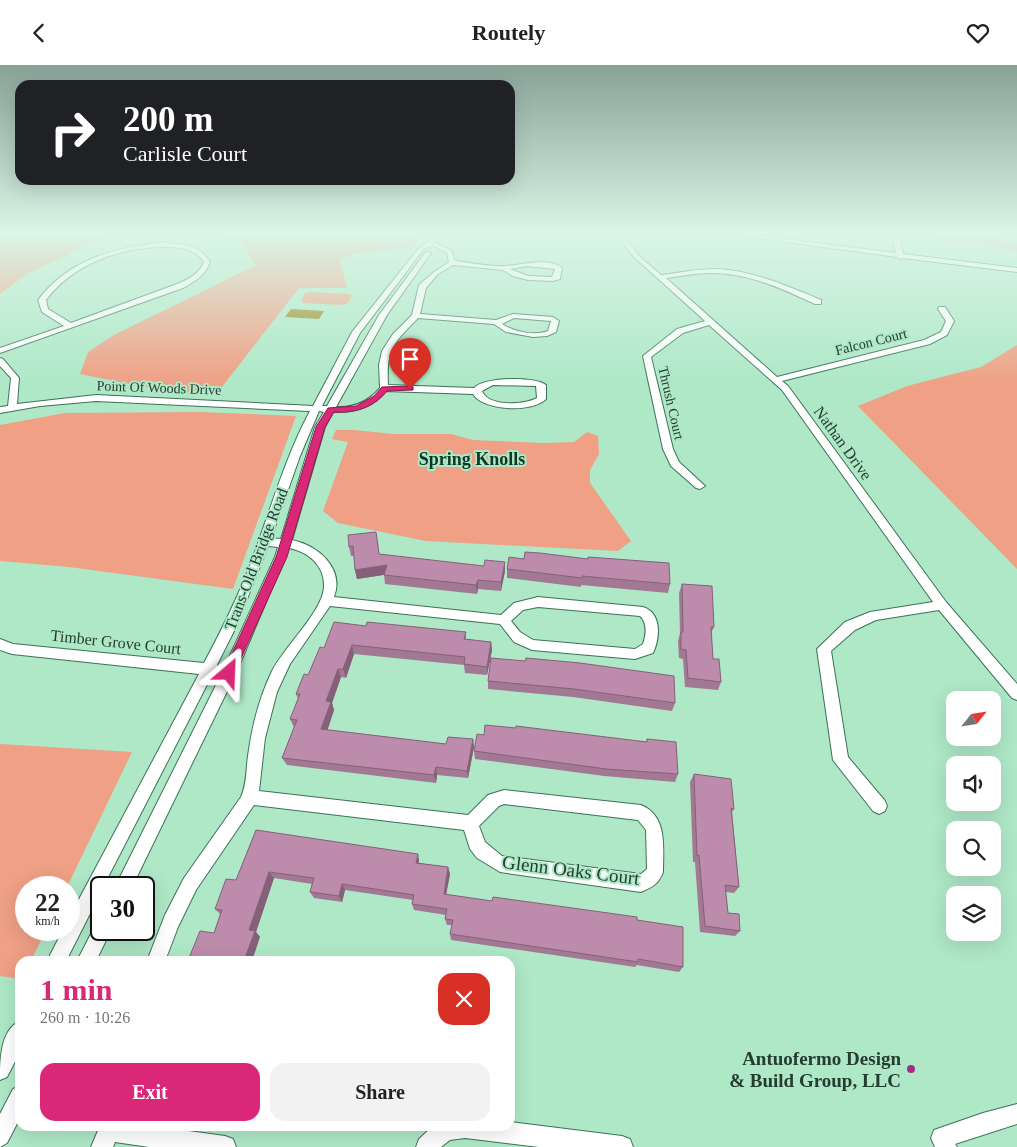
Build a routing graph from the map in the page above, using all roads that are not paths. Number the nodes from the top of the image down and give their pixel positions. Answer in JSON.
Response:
{"nodes":[{"id":1,"x":57,"y":282,"type":"edge"},
{"id":2,"x":186,"y":282,"type":"edge"},
{"id":3,"x":395,"y":282,"type":"edge"},
{"id":4,"x":407,"y":282,"type":"edge"},
{"id":5,"x":427,"y":282,"type":"edge"},
{"id":6,"x":666,"y":282,"type":"edge"},
{"id":7,"x":772,"y":282,"type":"edge"},
{"id":8,"x":818,"y":302,"type":"dead end"},
{"id":9,"x":942,"y":309,"type":"dead end"},
{"id":10,"x":416,"y":316,"type":"junction"},
{"id":11,"x":497,"y":322,"type":"junction"},
{"id":12,"x":710,"y":322,"type":"junction"},
{"id":13,"x":70,"y":326,"type":"junction"},
{"id":14,"x":0,"y":351,"type":"edge"},
{"id":15,"x":0,"y":361,"type":"edge"},
{"id":16,"x":775,"y":380,"type":"junction"},
{"id":17,"x":384,"y":388,"type":"junction"},
{"id":18,"x":477,"y":391,"type":"junction"},
{"id":19,"x":12,"y":408,"type":"junction"},
{"id":20,"x":317,"y":408,"type":"junction"},
{"id":21,"x":331,"y":409,"type":"junction"},
{"id":22,"x":0,"y":410,"type":"edge"},
{"id":23,"x":700,"y":486,"type":"dead end"},
{"id":24,"x":265,"y":542,"type":"junction"},
{"id":25,"x":286,"y":543,"type":"junction"},
{"id":26,"x":328,"y":601,"type":"junction"},
{"id":27,"x":942,"y":605,"type":"junction"},
{"id":28,"x":504,"y":620,"type":"junction"},
{"id":29,"x":0,"y":644,"type":"edge"},
{"id":30,"x":209,"y":669,"type":"junction"},
{"id":31,"x":229,"y":673,"type":"junction"},
{"id":32,"x":1017,"y":695,"type":"edge"},
{"id":33,"x":249,"y":797,"type":"junction"},
{"id":34,"x":879,"y":806,"type":"dead end"},
{"id":35,"x":471,"y":823,"type":"junction"},
{"id":36,"x":128,"y":876,"type":"edge"},
{"id":37,"x":96,"y":941,"type":"edge"},
{"id":38,"x":59,"y":956,"type":"edge"},
{"id":39,"x":89,"y":956,"type":"edge"},
{"id":40,"x":158,"y":956,"type":"edge"},
{"id":41,"x":15,"y":1041,"type":"edge"},
{"id":42,"x":0,"y":1070,"type":"edge"},
{"id":43,"x":15,"y":1105,"type":"edge"},
{"id":44,"x":1017,"y":1114,"type":"edge"},
{"id":45,"x":444,"y":1131,"type":"edge"},
{"id":46,"x":497,"y":1131,"type":"edge"},
{"id":47,"x":108,"y":1135,"type":"edge"},
{"id":48,"x":0,"y":1136,"type":"edge"},
{"id":49,"x":225,"y":1147,"type":"edge"},
{"id":50,"x":427,"y":1147,"type":"edge"},
{"id":51,"x":622,"y":1147,"type":"edge"},
{"id":52,"x":946,"y":1147,"type":"edge"}],
"edges":[{"from":1,"to":13,"type":"street"},
{"from":2,"to":13,"type":"street"},
{"from":3,"to":20,"type":"street","name":"Trans-Old Bridge Road"},
{"from":4,"to":21,"type":"street","name":"Trans-Old Bridge Road"},
{"from":5,"to":10,"type":"street"},
{"from":6,"to":12,"type":"street","name":"Nathan Drive"},
{"from":7,"to":8,"type":"street"},
{"from":9,"to":16,"type":"street","name":"Falcon Court"},
{"from":10,"to":11,"type":"street"},
{"from":10,"to":17,"type":"street"},
{"from":11,"to":11,"type":"street"},
{"from":12,"to":16,"type":"street","name":"Nathan Drive"},
{"from":12,"to":23,"type":"street","name":"Thrush Court"},
{"from":13,"to":14,"type":"street"},
{"from":15,"to":19,"type":"street"},
{"from":16,"to":27,"type":"street","name":"Nathan Drive"},
{"from":17,"to":18,"type":"street"},
{"from":17,"to":21,"type":"street","name":"Point Of Woods Drive"},
{"from":18,"to":18,"type":"street"},
{"from":19,"to":20,"type":"street","name":"Point Of Woods Drive"},
{"from":19,"to":22,"type":"street","name":"Point Of Woods Drive"},
{"from":20,"to":21,"type":"street","name":"Point Of Woods Drive"},
{"from":20,"to":24,"type":"street","name":"Trans-Old Bridge Road"},
{"from":21,"to":25,"type":"street","name":"Trans-Old Bridge Road"},
{"from":24,"to":25,"type":"street"},
{"from":24,"to":30,"type":"street","name":"Trans-Old Bridge Road"},
{"from":25,"to":26,"type":"street"},
{"from":25,"to":31,"type":"street","name":"Trans-Old Bridge Road"},
{"from":26,"to":28,"type":"street"},
{"from":26,"to":33,"type":"street"},
{"from":27,"to":32,"type":"street","name":"Nathan Drive"},
{"from":27,"to":34,"type":"street"},
{"from":28,"to":28,"type":"street"},
{"from":29,"to":30,"type":"street","name":"Timber Grove Court"},
{"from":30,"to":31,"type":"street","name":"Timber Grove Court"},
{"from":30,"to":38,"type":"street","name":"Trans-Old Bridge Road"},
{"from":31,"to":36,"type":"street","name":"Trans-Old Bridge Road"},
{"from":33,"to":35,"type":"street"},
{"from":33,"to":40,"type":"street"},
{"from":35,"to":35,"type":"street","name":"Glenn Oaks Court"},
{"from":37,"to":39,"type":"street"},
{"from":41,"to":42,"type":"street"},
{"from":43,"to":48,"type":"street"},
{"from":44,"to":52,"type":"street"},
{"from":45,"to":50,"type":"street"},
{"from":46,"to":51,"type":"street"},
{"from":47,"to":49,"type":"street"}]}
